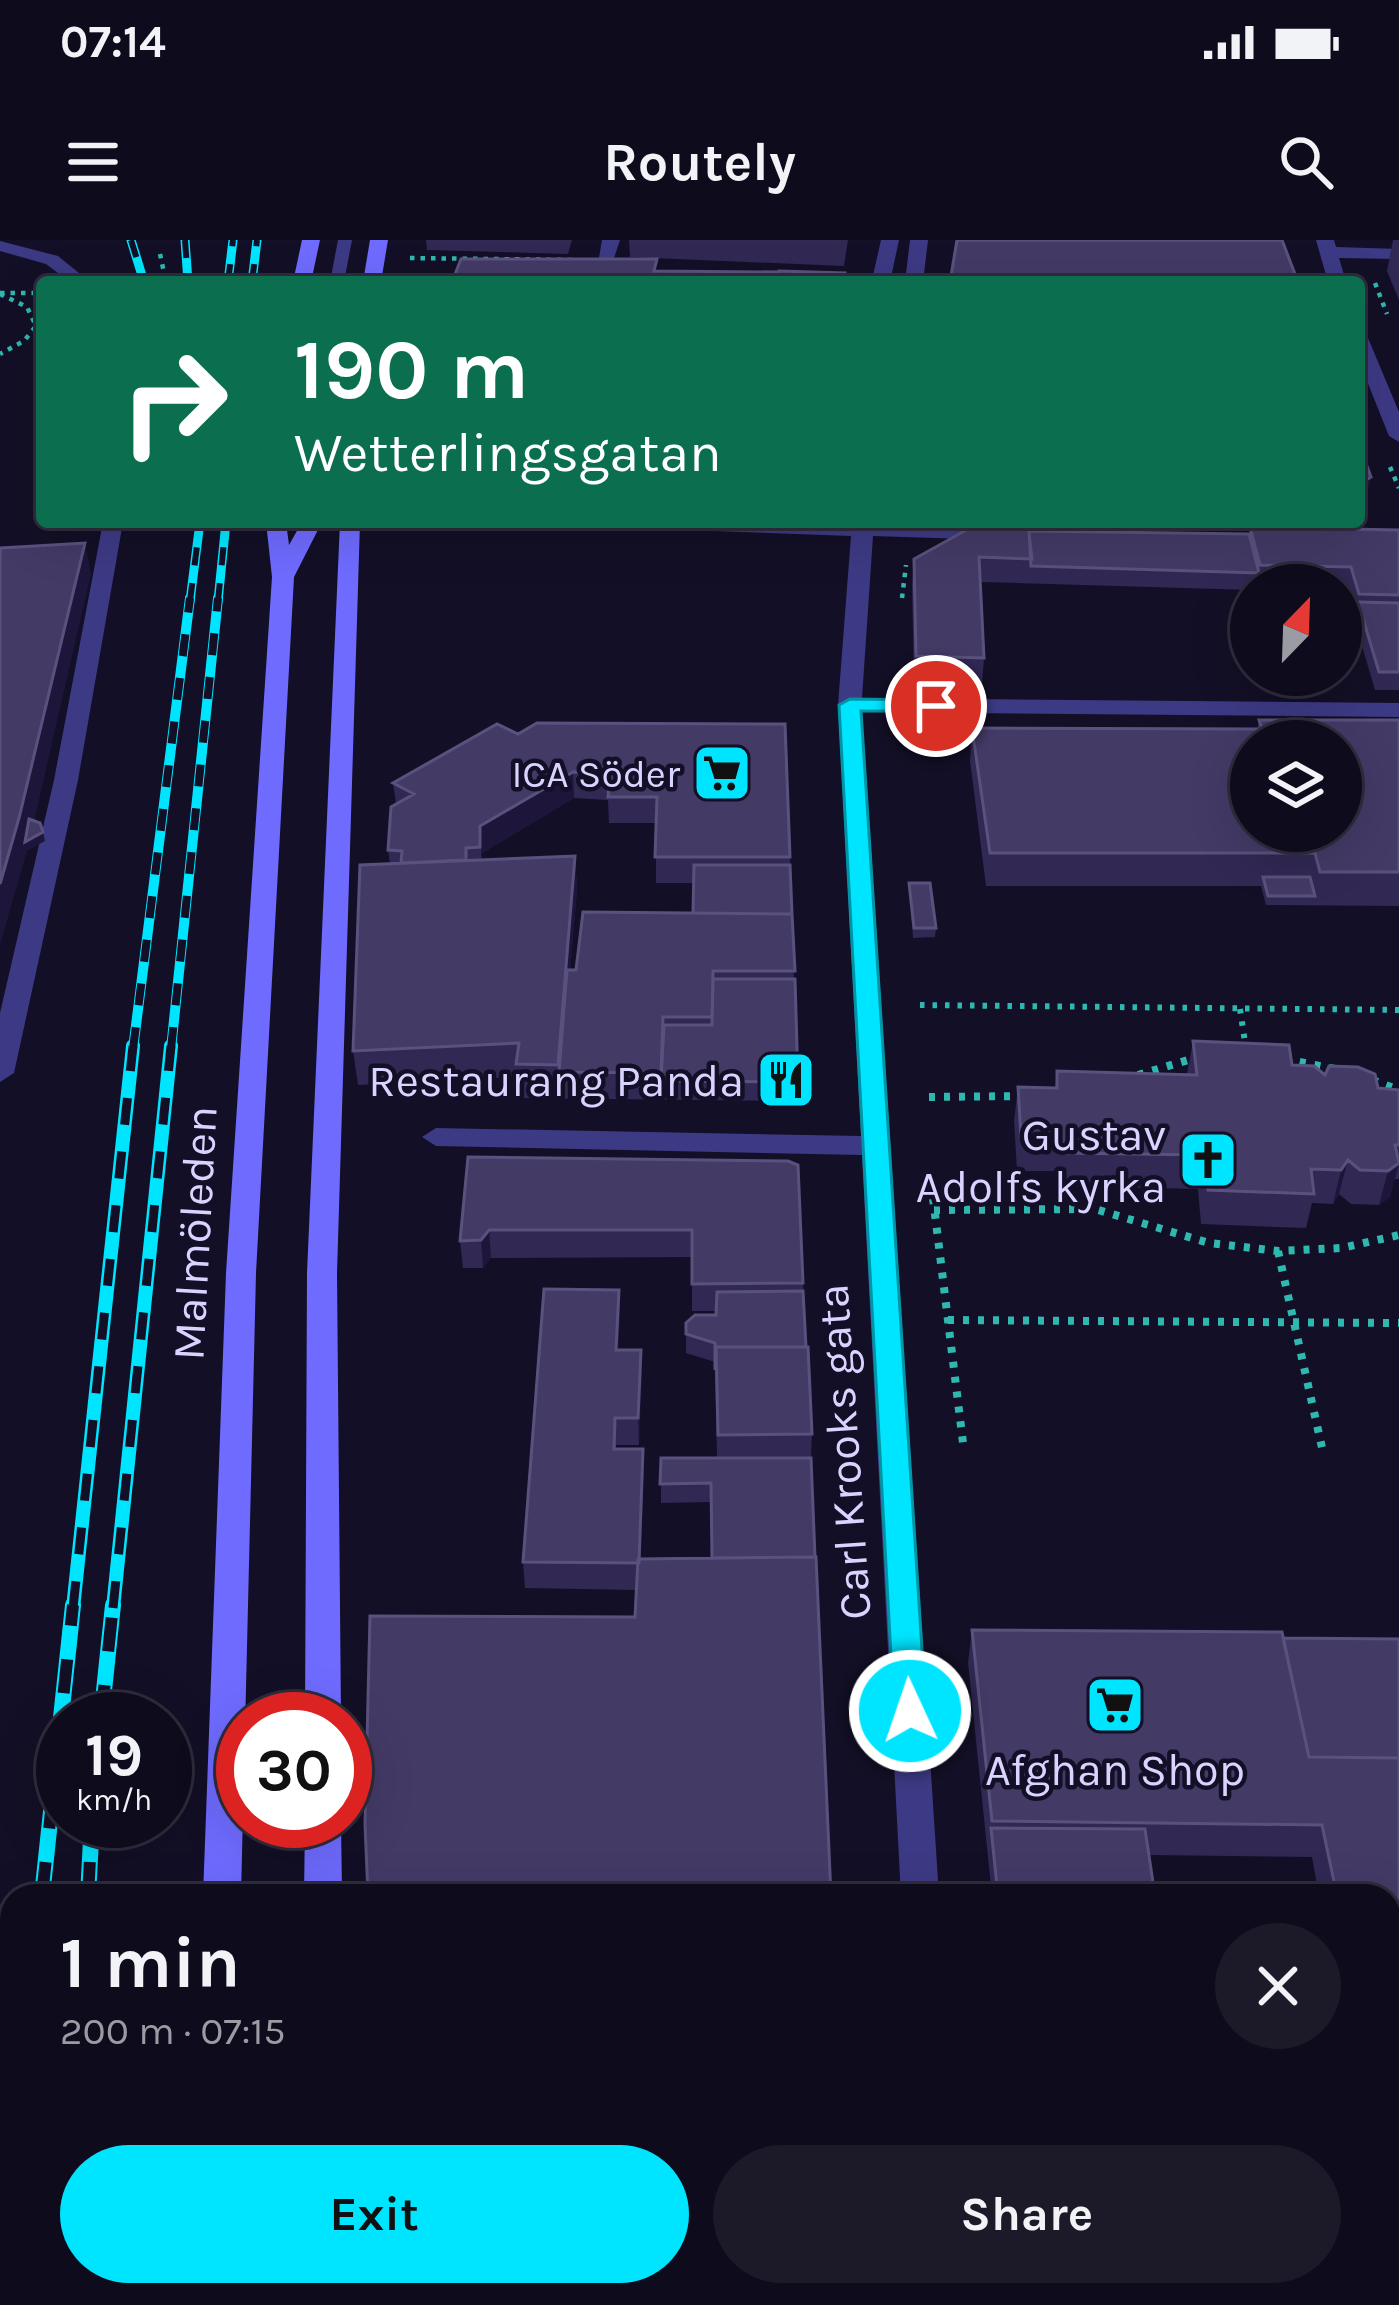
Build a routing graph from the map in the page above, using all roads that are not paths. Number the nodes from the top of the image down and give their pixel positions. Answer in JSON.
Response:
{"nodes":[{"id":1,"x":311,"y":240,"type":"edge"},
{"id":2,"x":345,"y":240,"type":"edge"},
{"id":3,"x":379,"y":240,"type":"edge"},
{"id":4,"x":611,"y":240,"type":"edge"},
{"id":5,"x":890,"y":240,"type":"edge"},
{"id":6,"x":919,"y":240,"type":"edge"},
{"id":7,"x":0,"y":246,"type":"edge"},
{"id":8,"x":1326,"y":246,"type":"edge"},
{"id":9,"x":1399,"y":254,"type":"edge"},
{"id":10,"x":650,"y":272,"type":"edge"},
{"id":11,"x":72,"y":276,"type":"edge"},
{"id":12,"x":303,"y":276,"type":"edge"},
{"id":13,"x":338,"y":276,"type":"edge"},
{"id":14,"x":373,"y":276,"type":"edge"},
{"id":15,"x":882,"y":276,"type":"edge"},
{"id":16,"x":915,"y":276,"type":"edge"},
{"id":17,"x":1334,"y":276,"type":"edge"},
{"id":18,"x":1365,"y":353,"type":"edge"},
{"id":19,"x":1399,"y":436,"type":"edge"},
{"id":20,"x":111,"y":528,"type":"edge"},
{"id":21,"x":277,"y":528,"type":"edge"},
{"id":22,"x":309,"y":528,"type":"edge"},
{"id":23,"x":350,"y":528,"type":"edge"},
{"id":24,"x":862,"y":528,"type":"edge"},
{"id":25,"x":882,"y":528,"type":"edge"},
{"id":26,"x":1023,"y":535,"type":"edge"},
{"id":27,"x":283,"y":577,"type":"junction"},
{"id":28,"x":850,"y":705,"type":"junction"},
{"id":29,"x":1399,"y":710,"type":"edge"},
{"id":30,"x":0,"y":1073,"type":"edge"},
{"id":31,"x":436,"y":1137,"type":"dead end"},
{"id":32,"x":875,"y":1146,"type":"junction"},
{"id":33,"x":323,"y":1692,"type":"edge"},
{"id":34,"x":323,"y":1848,"type":"edge"},
{"id":35,"x":222,"y":1884,"type":"edge"},
{"id":36,"x":323,"y":1884,"type":"edge"},
{"id":37,"x":919,"y":1884,"type":"edge"}],
"edges":[{"from":1,"to":12,"type":"main road"},
{"from":2,"to":13,"type":"lane"},
{"from":3,"to":14,"type":"main road"},
{"from":4,"to":10,"type":"street"},
{"from":5,"to":15,"type":"street"},
{"from":6,"to":16,"type":"street"},
{"from":7,"to":11,"type":"street"},
{"from":8,"to":9,"type":"street"},
{"from":8,"to":17,"type":"street"},
{"from":18,"to":19,"type":"street"},
{"from":20,"to":30,"type":"street"},
{"from":21,"to":27,"type":"main road","name":"Malmöleden"},
{"from":22,"to":27,"type":"main road","name":"Malmöleden"},
{"from":23,"to":33,"type":"main road"},
{"from":24,"to":28,"type":"street","name":"Carl Krooks gata"},
{"from":25,"to":26,"type":"street"},
{"from":27,"to":35,"type":"main road","name":"Malmöleden"},
{"from":28,"to":29,"type":"street"},
{"from":28,"to":32,"type":"street","name":"Carl Krooks gata"},
{"from":31,"to":32,"type":"street"},
{"from":32,"to":37,"type":"street","name":"Carl Krooks gata"},
{"from":34,"to":36,"type":"main road"}]}
